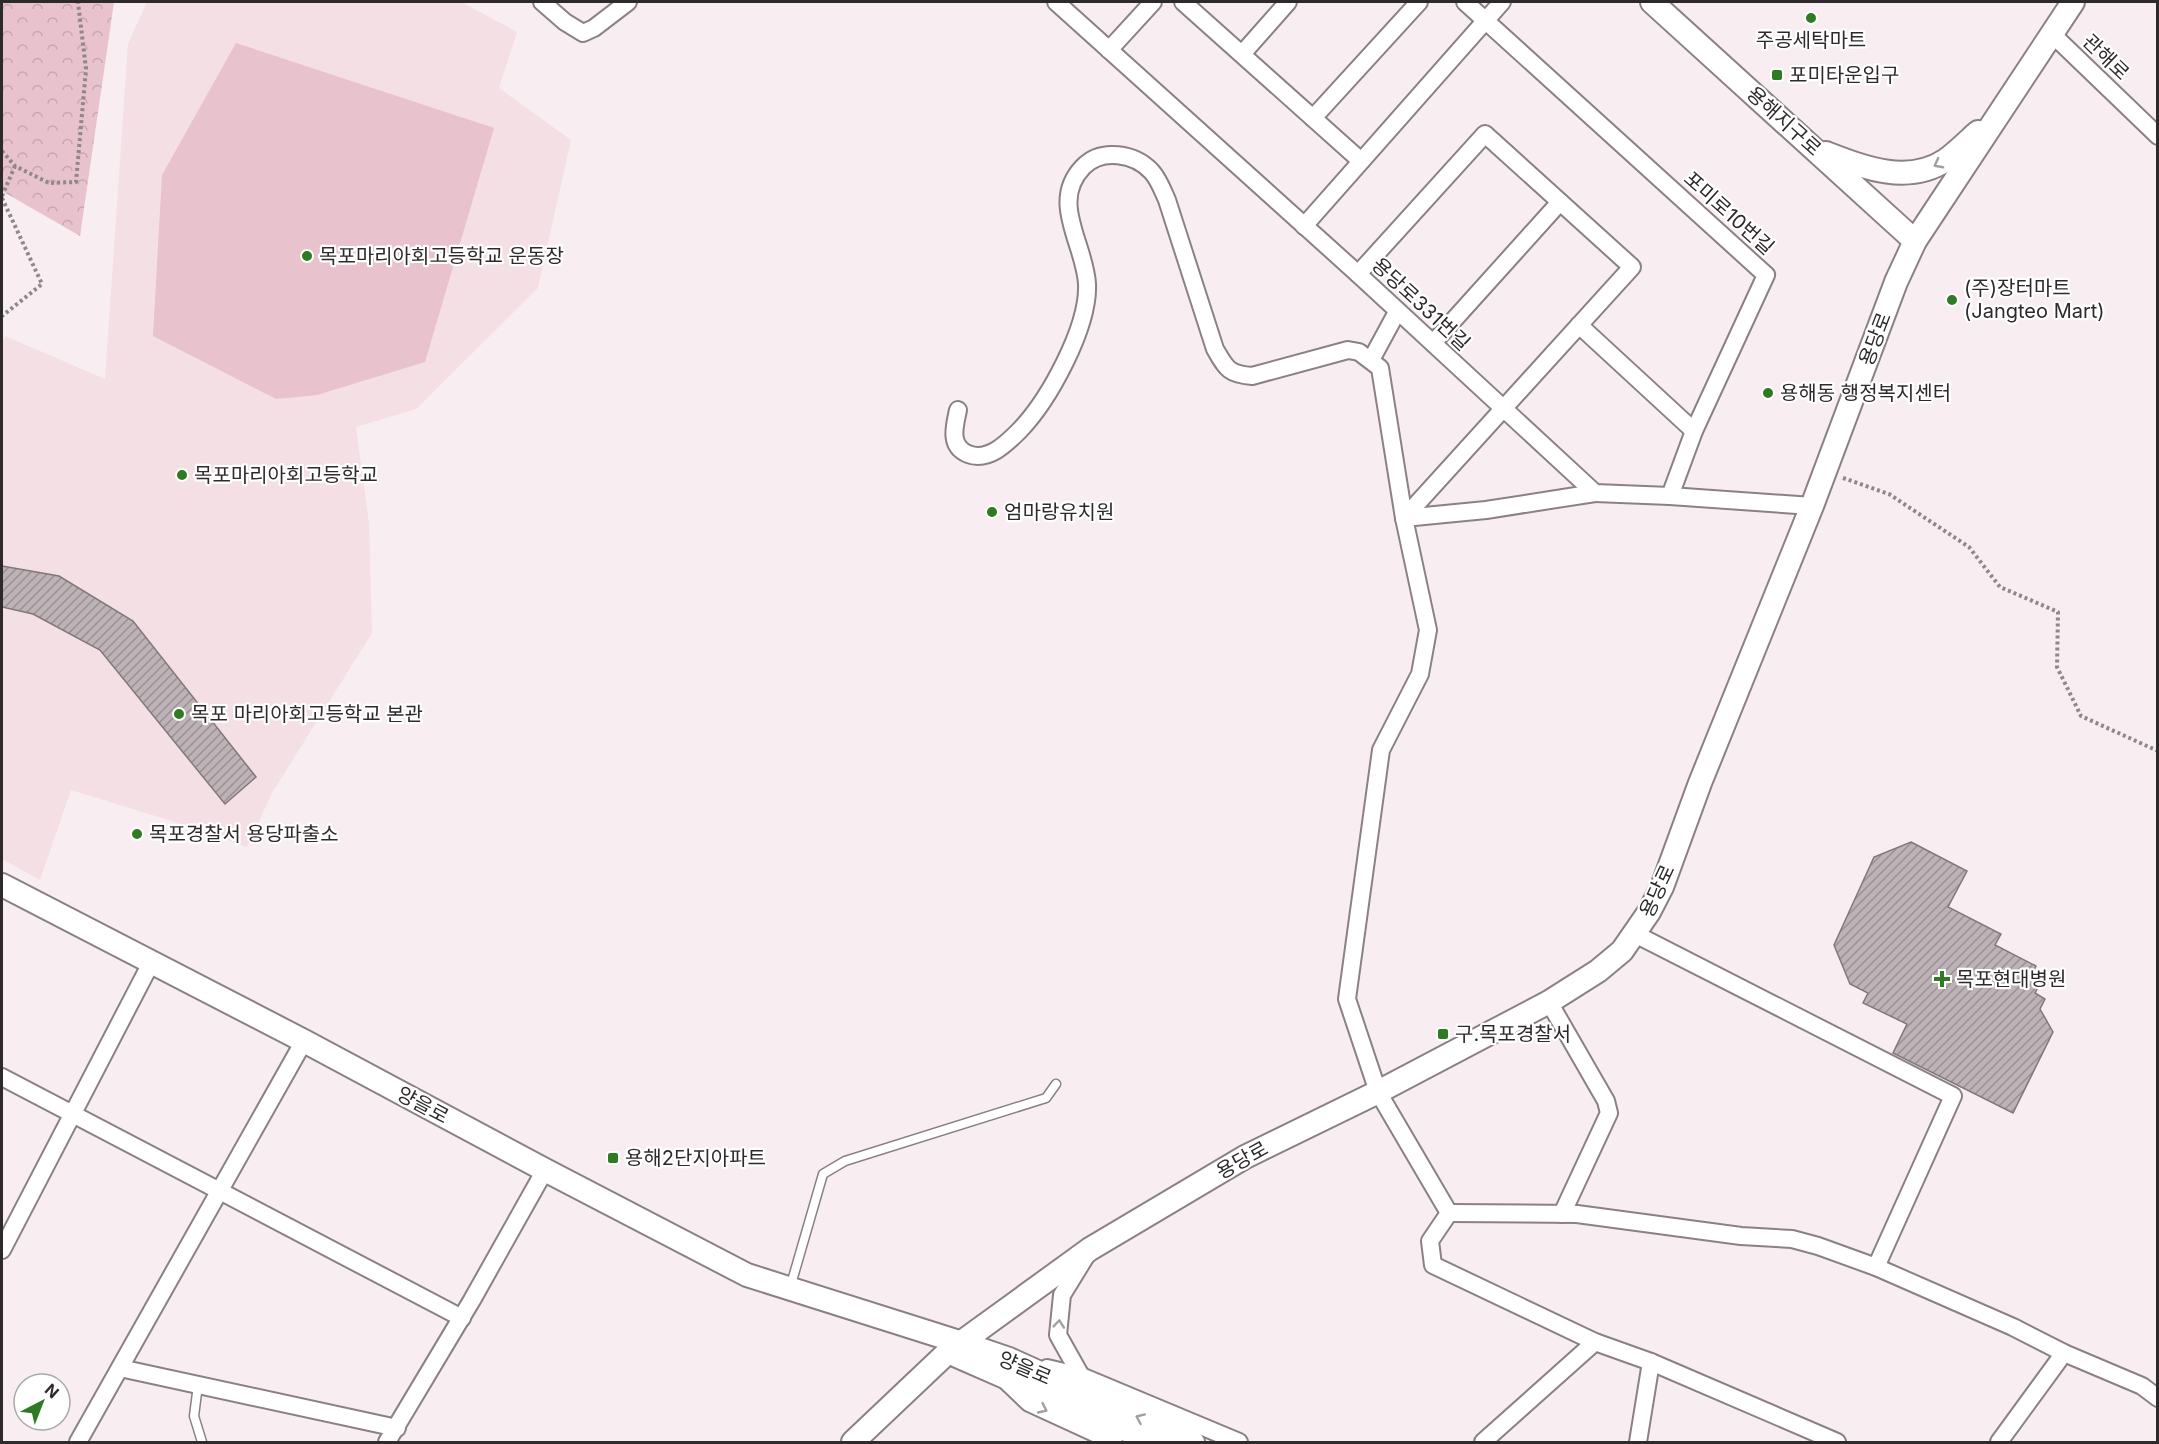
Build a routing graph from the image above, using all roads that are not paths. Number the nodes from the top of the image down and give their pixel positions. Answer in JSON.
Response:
{"nodes":[{"id":1,"x":542,"y":2,"type":"edge"},
{"id":2,"x":628,"y":2,"type":"edge"},
{"id":3,"x":1056,"y":2,"type":"edge"},
{"id":4,"x":1153,"y":2,"type":"edge"},
{"id":5,"x":1183,"y":2,"type":"edge"},
{"id":6,"x":1288,"y":2,"type":"edge"},
{"id":7,"x":1419,"y":2,"type":"edge"},
{"id":8,"x":1466,"y":2,"type":"edge"},
{"id":9,"x":1502,"y":2,"type":"edge"},
{"id":10,"x":1652,"y":2,"type":"edge"},
{"id":11,"x":2073,"y":2,"type":"edge"},
{"id":12,"x":1486,"y":20,"type":"junction"},
{"id":13,"x":2052,"y":34,"type":"junction"},
{"id":14,"x":1109,"y":50,"type":"junction"},
{"id":15,"x":1242,"y":54,"type":"junction"},
{"id":16,"x":2000,"y":114,"type":"junction"},
{"id":17,"x":1313,"y":118,"type":"junction"},
{"id":18,"x":2157,"y":135,"type":"edge"},
{"id":19,"x":1813,"y":148,"type":"junction"},
{"id":20,"x":1361,"y":161,"type":"junction"},
{"id":21,"x":1560,"y":202,"type":"junction"},
{"id":22,"x":1304,"y":226,"type":"junction"},
{"id":23,"x":1915,"y":241,"type":"junction"},
{"id":24,"x":1358,"y":274,"type":"junction"},
{"id":25,"x":1397,"y":312,"type":"junction"},
{"id":26,"x":1579,"y":325,"type":"junction"},
{"id":27,"x":1433,"y":343,"type":"junction"},
{"id":28,"x":1371,"y":360,"type":"junction"},
{"id":29,"x":1502,"y":409,"type":"junction"},
{"id":30,"x":958,"y":410,"type":"dead end"},
{"id":31,"x":1694,"y":431,"type":"junction"},
{"id":32,"x":1595,"y":493,"type":"junction"},
{"id":33,"x":1670,"y":496,"type":"junction"},
{"id":34,"x":1812,"y":506,"type":"junction"},
{"id":35,"x":1404,"y":518,"type":"junction"},
{"id":36,"x":2,"y":885,"type":"edge"},
{"id":37,"x":1635,"y":934,"type":"junction"},
{"id":38,"x":152,"y":962,"type":"junction"},
{"id":39,"x":1549,"y":1002,"type":"junction"},
{"id":40,"x":304,"y":1041,"type":"junction"},
{"id":41,"x":2,"y":1077,"type":"edge"},
{"id":42,"x":1056,"y":1084,"type":"dead end"},
{"id":43,"x":1378,"y":1092,"type":"junction"},
{"id":44,"x":72,"y":1114,"type":"junction"},
{"id":45,"x":545,"y":1170,"type":"junction"},
{"id":46,"x":219,"y":1191,"type":"junction"},
{"id":47,"x":1449,"y":1213,"type":"junction"},
{"id":48,"x":1562,"y":1214,"type":"junction"},
{"id":49,"x":2,"y":1250,"type":"edge"},
{"id":50,"x":1090,"y":1250,"type":"junction"},
{"id":51,"x":1876,"y":1267,"type":"junction"},
{"id":52,"x":790,"y":1289,"type":"junction"},
{"id":53,"x":462,"y":1318,"type":"junction"},
{"id":54,"x":1595,"y":1342,"type":"junction"},
{"id":55,"x":955,"y":1348,"type":"junction"},
{"id":56,"x":2064,"y":1353,"type":"junction"},
{"id":57,"x":1651,"y":1362,"type":"junction"},
{"id":58,"x":1003,"y":1366,"type":"junction"},
{"id":59,"x":120,"y":1368,"type":"junction"},
{"id":60,"x":1081,"y":1376,"type":"junction"},
{"id":61,"x":198,"y":1385,"type":"junction"},
{"id":62,"x":2157,"y":1398,"type":"edge"},
{"id":63,"x":397,"y":1428,"type":"junction"},
{"id":64,"x":1111,"y":1442,"type":"edge"},
{"id":65,"x":78,"y":1443,"type":"edge"},
{"id":66,"x":202,"y":1443,"type":"edge"},
{"id":67,"x":387,"y":1443,"type":"edge"},
{"id":68,"x":853,"y":1443,"type":"edge"},
{"id":69,"x":1154,"y":1443,"type":"edge"},
{"id":70,"x":1193,"y":1443,"type":"edge"},
{"id":71,"x":1239,"y":1443,"type":"edge"},
{"id":72,"x":1483,"y":1443,"type":"edge"},
{"id":73,"x":1638,"y":1443,"type":"edge"},
{"id":74,"x":1838,"y":1443,"type":"edge"},
{"id":75,"x":1999,"y":1443,"type":"edge"}],
"edges":[{"from":1,"to":2,"type":"street"},
{"from":3,"to":14,"type":"street","name":"용당로331번길"},
{"from":4,"to":14,"type":"street"},
{"from":5,"to":15,"type":"street"},
{"from":6,"to":15,"type":"street"},
{"from":7,"to":17,"type":"street"},
{"from":8,"to":12,"type":"street"},
{"from":9,"to":12,"type":"street"},
{"from":10,"to":19,"type":"street","name":"용해지구로"},
{"from":11,"to":13,"type":"street","name":"용당로"},
{"from":12,"to":20,"type":"street"},
{"from":12,"to":31,"type":"street","name":"포미로10번길"},
{"from":13,"to":16,"type":"street","name":"용당로"},
{"from":13,"to":18,"type":"street","name":"관해로"},
{"from":14,"to":22,"type":"street","name":"용당로331번길"},
{"from":15,"to":17,"type":"street"},
{"from":16,"to":19,"type":"street","one_way":true},
{"from":16,"to":23,"type":"street","name":"용당로"},
{"from":17,"to":20,"type":"street"},
{"from":19,"to":23,"type":"street","name":"용해지구로"},
{"from":20,"to":22,"type":"street"},
{"from":21,"to":24,"type":"street"},
{"from":21,"to":26,"type":"street"},
{"from":21,"to":27,"type":"street"},
{"from":22,"to":24,"type":"street","name":"용당로331번길"},
{"from":23,"to":34,"type":"street","name":"용당로"},
{"from":24,"to":25,"type":"street","name":"용당로331번길"},
{"from":25,"to":27,"type":"street","name":"용당로331번길"},
{"from":25,"to":28,"type":"street"},
{"from":26,"to":29,"type":"street"},
{"from":26,"to":31,"type":"street"},
{"from":27,"to":29,"type":"street","name":"용당로331번길"},
{"from":28,"to":30,"type":"street"},
{"from":28,"to":35,"type":"street"},
{"from":29,"to":32,"type":"street","name":"용당로331번길"},
{"from":29,"to":35,"type":"street"},
{"from":31,"to":33,"type":"street","name":"포미로10번길"},
{"from":32,"to":33,"type":"street"},
{"from":32,"to":35,"type":"street"},
{"from":33,"to":34,"type":"street"},
{"from":34,"to":37,"type":"street","name":"용당로"},
{"from":35,"to":43,"type":"street"},
{"from":36,"to":38,"type":"street","name":"양을로"},
{"from":37,"to":39,"type":"street","name":"용당로"},
{"from":37,"to":51,"type":"street"},
{"from":38,"to":40,"type":"street","name":"양을로"},
{"from":38,"to":44,"type":"street"},
{"from":39,"to":43,"type":"street","name":"용당로"},
{"from":39,"to":48,"type":"street"},
{"from":40,"to":45,"type":"street","name":"양을로"},
{"from":40,"to":46,"type":"street"},
{"from":41,"to":44,"type":"street"},
{"from":42,"to":52,"type":"lane"},
{"from":43,"to":47,"type":"street"},
{"from":43,"to":50,"type":"street","name":"용당로"},
{"from":44,"to":46,"type":"street"},
{"from":44,"to":49,"type":"street"},
{"from":45,"to":52,"type":"street","name":"양을로"},
{"from":45,"to":53,"type":"street"},
{"from":46,"to":53,"type":"street"},
{"from":46,"to":59,"type":"street"},
{"from":47,"to":48,"type":"street"},
{"from":47,"to":54,"type":"street"},
{"from":48,"to":51,"type":"street"},
{"from":50,"to":55,"type":"street","name":"용당로"},
{"from":60,"to":50,"type":"street","one_way":true},
{"from":51,"to":56,"type":"street"},
{"from":52,"to":55,"type":"street","name":"양을로"},
{"from":53,"to":63,"type":"street"},
{"from":54,"to":57,"type":"street"},
{"from":54,"to":72,"type":"street"},
{"from":55,"to":58,"type":"street","name":"양을로"},
{"from":55,"to":68,"type":"street","name":"용당로"},
{"from":56,"to":62,"type":"street"},
{"from":56,"to":75,"type":"street"},
{"from":57,"to":73,"type":"street"},
{"from":57,"to":74,"type":"street"},
{"from":58,"to":60,"type":"street"},
{"from":58,"to":64,"type":"street","one_way":true},
{"from":58,"to":69,"type":"street","name":"양을로"},
{"from":70,"to":58,"type":"street","name":"양을로","one_way":true},
{"from":59,"to":61,"type":"street"},
{"from":59,"to":65,"type":"street"},
{"from":60,"to":71,"type":"street"},
{"from":61,"to":63,"type":"street"},
{"from":61,"to":66,"type":"lane"},
{"from":63,"to":67,"type":"street"}]}
